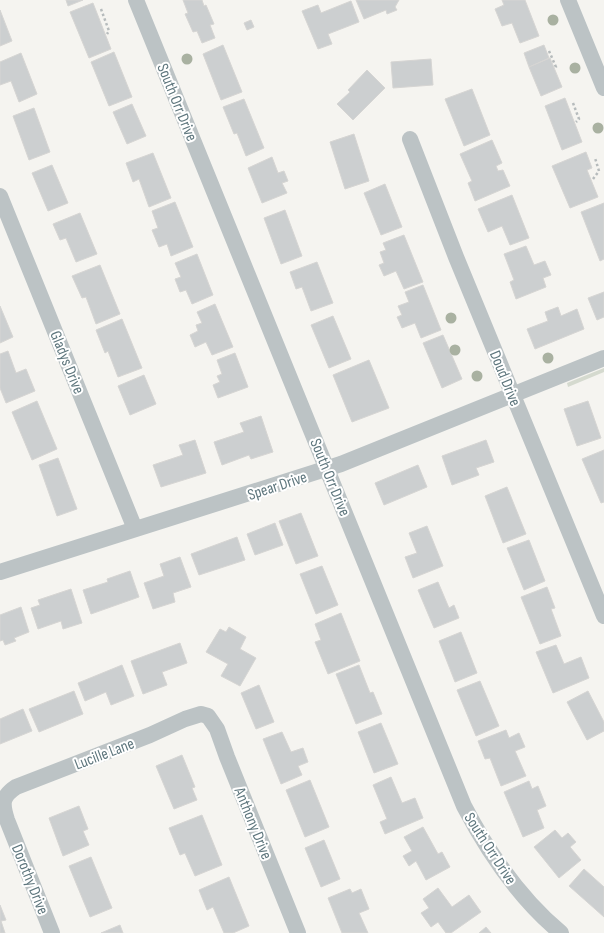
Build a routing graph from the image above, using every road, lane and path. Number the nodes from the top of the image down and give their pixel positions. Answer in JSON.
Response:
{"nodes":[{"id":1,"x":136,"y":0,"type":"edge"},
{"id":2,"x":568,"y":0,"type":"edge"},
{"id":3,"x":101,"y":9,"type":"dead end"},
{"id":4,"x":107,"y":34,"type":"dead end"},
{"id":5,"x":549,"y":51,"type":"dead end"},
{"id":6,"x":555,"y":68,"type":"dead end"},
{"id":7,"x":604,"y":88,"type":"edge"},
{"id":8,"x":573,"y":103,"type":"dead end"},
{"id":9,"x":576,"y":122,"type":"dead end"},
{"id":10,"x":410,"y":139,"type":"dead end"},
{"id":11,"x":595,"y":158,"type":"dead end"},
{"id":12,"x":593,"y":179,"type":"dead end"},
{"id":13,"x":0,"y":196,"type":"edge"},
{"id":14,"x":604,"y":358,"type":"edge"},
{"id":15,"x":512,"y":395,"type":"junction"},
{"id":16,"x":328,"y":469,"type":"junction"},
{"id":17,"x":135,"y":529,"type":"junction"},
{"id":18,"x":0,"y":572,"type":"edge"},
{"id":19,"x":604,"y":616,"type":"edge"},
{"id":20,"x":206,"y":716,"type":"joint"},
{"id":21,"x":5,"y":797,"type":"joint"},
{"id":22,"x":52,"y":933,"type":"edge"},
{"id":23,"x":298,"y":933,"type":"edge"},
{"id":24,"x":561,"y":933,"type":"edge"}],
"edges":[{"from":1,"to":16,"type":"street","name":"South Orr Drive"},
{"from":2,"to":7,"type":"street"},
{"from":3,"to":4,"type":"path"},
{"from":5,"to":6,"type":"path"},
{"from":8,"to":9,"type":"path"},
{"from":10,"to":15,"type":"street","name":"Doud Drive"},
{"from":11,"to":12,"type":"path"},
{"from":13,"to":17,"type":"street","name":"Gladys Drive"},
{"from":14,"to":15,"type":"street","name":"Spear Drive"},
{"from":15,"to":16,"type":"street","name":"Spear Drive"},
{"from":15,"to":19,"type":"street","name":"Doud Drive"},
{"from":16,"to":17,"type":"street","name":"Spear Drive"},
{"from":16,"to":24,"type":"street","name":"South Orr Drive"},
{"from":17,"to":18,"type":"street","name":"Spear Drive"},
{"from":20,"to":21,"type":"street","name":"Lucille Lane"},
{"from":20,"to":23,"type":"street","name":"Anthony Drive"},
{"from":21,"to":22,"type":"street","name":"Dorothy Drive"}]}
